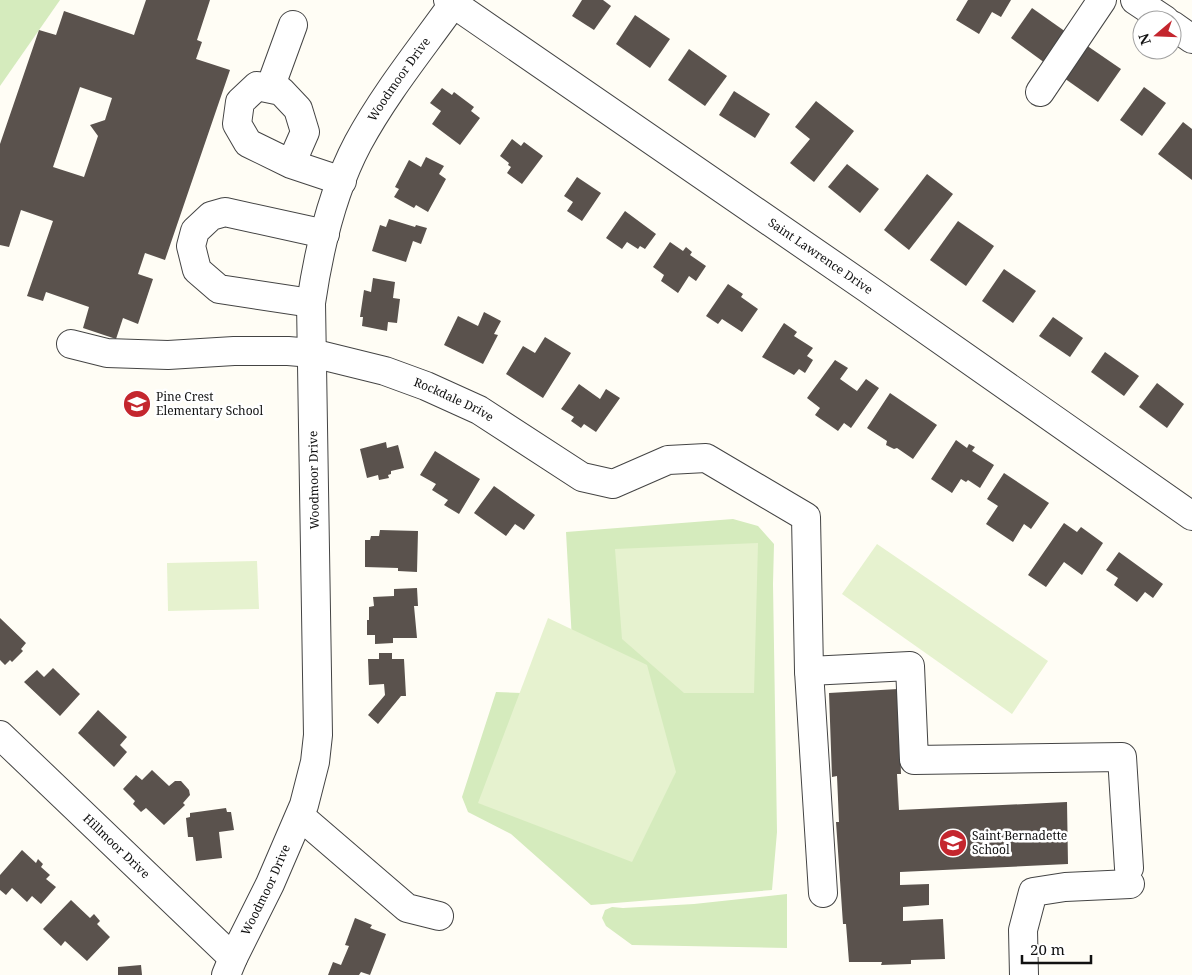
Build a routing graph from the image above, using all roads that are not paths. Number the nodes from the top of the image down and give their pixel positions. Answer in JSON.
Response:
{"nodes":[{"id":1,"x":1102,"y":0,"type":"edge"},
{"id":2,"x":1135,"y":0,"type":"edge"},
{"id":3,"x":451,"y":2,"type":"edge"},
{"id":4,"x":1150,"y":10,"type":"edge"},
{"id":5,"x":293,"y":24,"type":"dead end"},
{"id":6,"x":270,"y":88,"type":"junction"},
{"id":7,"x":1040,"y":92,"type":"dead end"},
{"id":8,"x":291,"y":164,"type":"junction"},
{"id":9,"x":342,"y":181,"type":"junction"},
{"id":10,"x":324,"y":234,"type":"junction"},
{"id":11,"x":311,"y":303,"type":"junction"},
{"id":12,"x":71,"y":344,"type":"dead end"},
{"id":13,"x":312,"y":353,"type":"junction"},
{"id":14,"x":1192,"y":516,"type":"edge"},
{"id":15,"x":809,"y":671,"type":"junction"},
{"id":16,"x":0,"y":735,"type":"edge"},
{"id":17,"x":300,"y":816,"type":"junction"},
{"id":18,"x":823,"y":893,"type":"dead end"},
{"id":19,"x":438,"y":916,"type":"dead end"},
{"id":20,"x":230,"y":966,"type":"edge"},
{"id":21,"x":1024,"y":975,"type":"edge"}],
"edges":[{"from":1,"to":7,"type":"street"},
{"from":2,"to":4,"type":"street"},
{"from":3,"to":9,"type":"street","name":"Woodmoor Drive"},
{"from":3,"to":14,"type":"street","name":"Saint Lawrence Drive"},
{"from":5,"to":6,"type":"street"},
{"from":6,"to":8,"type":"street"},
{"from":6,"to":8,"type":"street"},
{"from":8,"to":9,"type":"street"},
{"from":9,"to":10,"type":"street","name":"Woodmoor Drive"},
{"from":10,"to":11,"type":"street","name":"Woodmoor Drive"},
{"from":10,"to":11,"type":"street"},
{"from":11,"to":13,"type":"street","name":"Woodmoor Drive"},
{"from":12,"to":13,"type":"street","name":"Rockdale Drive"},
{"from":13,"to":15,"type":"street","name":"Rockdale Drive"},
{"from":13,"to":17,"type":"street","name":"Woodmoor Drive"},
{"from":15,"to":18,"type":"street"},
{"from":15,"to":21,"type":"street"},
{"from":16,"to":20,"type":"street","name":"Hillmoor Drive"},
{"from":17,"to":19,"type":"street"},
{"from":17,"to":20,"type":"street","name":"Woodmoor Drive"}]}
